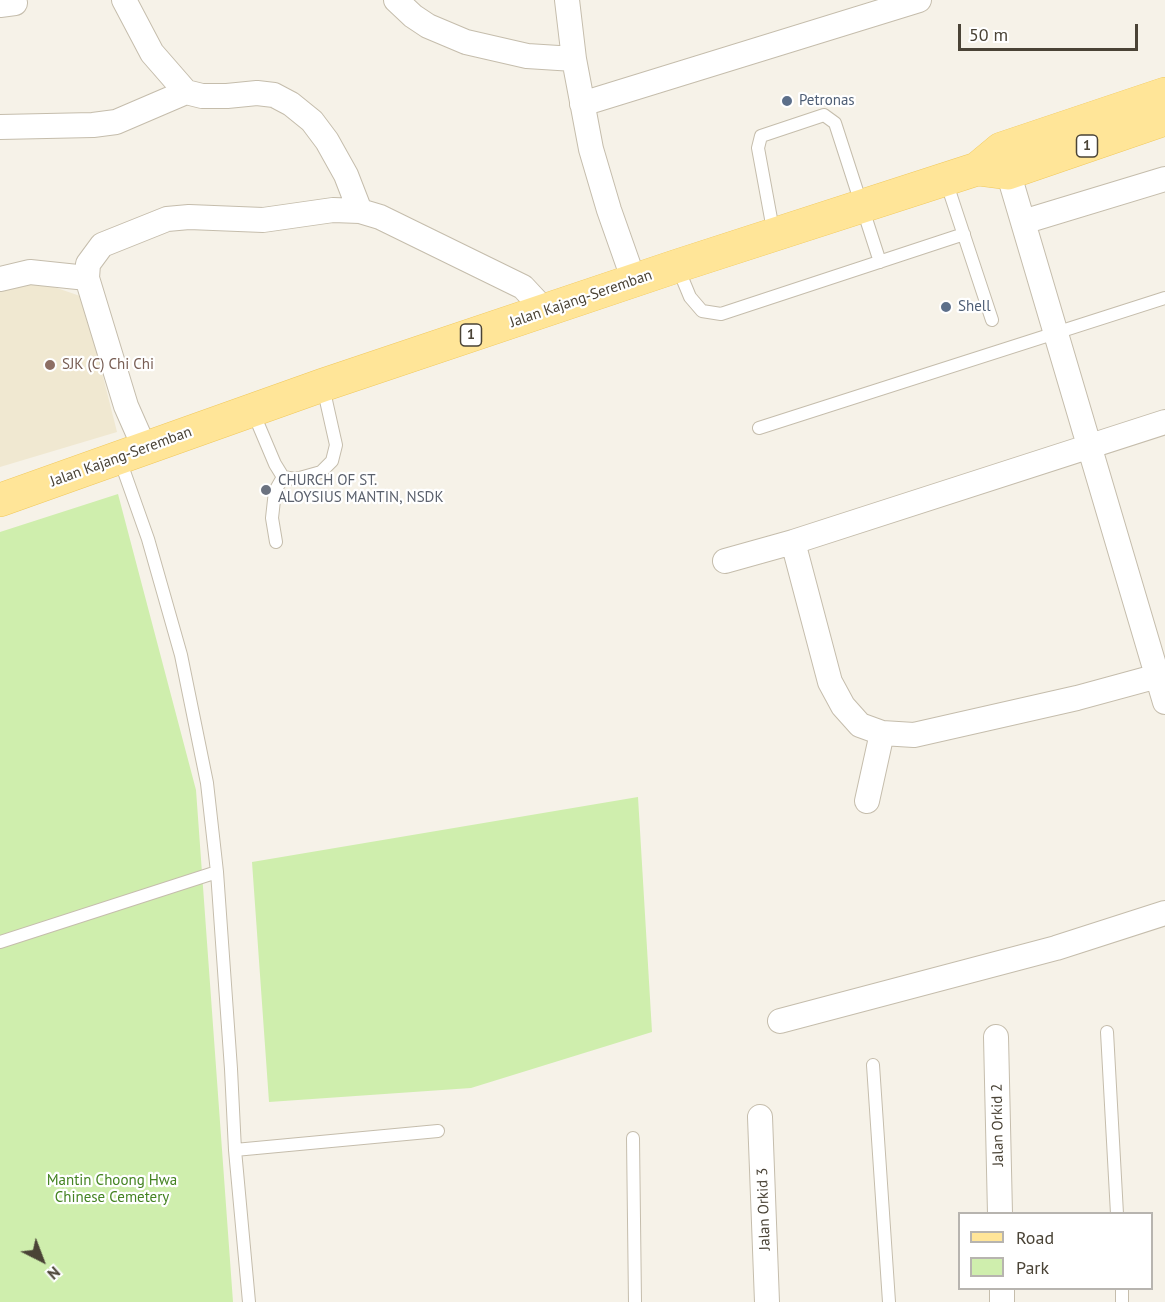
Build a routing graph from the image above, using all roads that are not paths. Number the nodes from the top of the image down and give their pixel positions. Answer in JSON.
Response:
{"nodes":[{"id":1,"x":124,"y":0,"type":"edge"},
{"id":2,"x":396,"y":0,"type":"edge"},
{"id":3,"x":567,"y":0,"type":"edge"},
{"id":4,"x":919,"y":0,"type":"edge"},
{"id":5,"x":574,"y":59,"type":"junction"},
{"id":6,"x":186,"y":92,"type":"junction"},
{"id":7,"x":1165,"y":94,"type":"edge"},
{"id":8,"x":582,"y":104,"type":"junction"},
{"id":9,"x":1165,"y":119,"type":"edge"},
{"id":10,"x":0,"y":127,"type":"edge"},
{"id":11,"x":995,"y":164,"type":"junction"},
{"id":12,"x":946,"y":179,"type":"junction"},
{"id":13,"x":1165,"y":179,"type":"edge"},
{"id":14,"x":862,"y":207,"type":"junction"},
{"id":15,"x":360,"y":211,"type":"junction"},
{"id":16,"x":1023,"y":222,"type":"junction"},
{"id":17,"x":964,"y":234,"type":"junction"},
{"id":18,"x":774,"y":235,"type":"junction"},
{"id":19,"x":880,"y":261,"type":"junction"},
{"id":20,"x":677,"y":266,"type":"junction"},
{"id":21,"x":87,"y":278,"type":"junction"},
{"id":22,"x":0,"y":279,"type":"edge"},
{"id":23,"x":634,"y":281,"type":"junction"},
{"id":24,"x":1165,"y":298,"type":"edge"},
{"id":25,"x":541,"y":312,"type":"junction"},
{"id":26,"x":992,"y":320,"type":"dead end"},
{"id":27,"x":1056,"y":333,"type":"junction"},
{"id":28,"x":322,"y":385,"type":"junction"},
{"id":29,"x":253,"y":411,"type":"junction"},
{"id":30,"x":1165,"y":422,"type":"edge"},
{"id":31,"x":759,"y":428,"type":"dead end"},
{"id":32,"x":1089,"y":448,"type":"junction"},
{"id":33,"x":132,"y":454,"type":"junction"},
{"id":34,"x":283,"y":477,"type":"junction"},
{"id":35,"x":0,"y":500,"type":"edge"},
{"id":36,"x":276,"y":542,"type":"dead end"},
{"id":37,"x":793,"y":542,"type":"junction"},
{"id":38,"x":725,"y":561,"type":"dead end"},
{"id":39,"x":1161,"y":675,"type":"edge"},
{"id":40,"x":1165,"y":702,"type":"edge"},
{"id":41,"x":882,"y":734,"type":"junction"},
{"id":42,"x":867,"y":801,"type":"dead end"},
{"id":43,"x":216,"y":872,"type":"junction"},
{"id":44,"x":1165,"y":913,"type":"edge"},
{"id":45,"x":0,"y":942,"type":"edge"},
{"id":46,"x":780,"y":1021,"type":"dead end"},
{"id":47,"x":1107,"y":1032,"type":"dead end"},
{"id":48,"x":996,"y":1037,"type":"dead end"},
{"id":49,"x":873,"y":1065,"type":"dead end"},
{"id":50,"x":760,"y":1117,"type":"dead end"},
{"id":51,"x":438,"y":1131,"type":"dead end"},
{"id":52,"x":633,"y":1138,"type":"dead end"},
{"id":53,"x":235,"y":1150,"type":"junction"},
{"id":54,"x":1000,"y":1212,"type":"edge"},
{"id":55,"x":1117,"y":1212,"type":"edge"},
{"id":56,"x":249,"y":1302,"type":"edge"},
{"id":57,"x":635,"y":1302,"type":"edge"},
{"id":58,"x":767,"y":1302,"type":"edge"},
{"id":59,"x":889,"y":1302,"type":"edge"}],
"edges":[{"from":1,"to":6,"type":"street"},
{"from":2,"to":5,"type":"street"},
{"from":3,"to":5,"type":"street"},
{"from":4,"to":8,"type":"street"},
{"from":5,"to":8,"type":"street"},
{"from":6,"to":10,"type":"street"},
{"from":6,"to":15,"type":"street"},
{"from":7,"to":11,"type":"main road"},
{"from":8,"to":23,"type":"street"},
{"from":9,"to":11,"type":"main road","name":"Jalan Kajang-Seremban","number":"1"},
{"from":11,"to":12,"type":"main road","name":"Jalan Kajang-Seremban","number":"1"},
{"from":11,"to":16,"type":"street"},
{"from":12,"to":14,"type":"main road","name":"Jalan Kajang-Seremban","number":"1"},
{"from":12,"to":17,"type":"lane"},
{"from":13,"to":16,"type":"street"},
{"from":14,"to":18,"type":"main road","name":"Jalan Kajang-Seremban","number":"1"},
{"from":14,"to":18,"type":"lane"},
{"from":14,"to":19,"type":"lane"},
{"from":15,"to":21,"type":"street"},
{"from":15,"to":25,"type":"street"},
{"from":16,"to":27,"type":"street"},
{"from":17,"to":19,"type":"lane"},
{"from":17,"to":26,"type":"lane"},
{"from":18,"to":20,"type":"main road","name":"Jalan Kajang-Seremban","number":"1"},
{"from":19,"to":20,"type":"lane"},
{"from":20,"to":23,"type":"main road","name":"Jalan Kajang-Seremban","number":"1"},
{"from":21,"to":22,"type":"street"},
{"from":21,"to":33,"type":"street"},
{"from":23,"to":25,"type":"main road","name":"Jalan Kajang-Seremban","number":"1"},
{"from":24,"to":27,"type":"lane"},
{"from":25,"to":28,"type":"main road","name":"Jalan Kajang-Seremban","number":"1"},
{"from":27,"to":31,"type":"lane"},
{"from":27,"to":32,"type":"street"},
{"from":28,"to":29,"type":"main road","name":"Jalan Kajang-Seremban","number":"1"},
{"from":28,"to":34,"type":"lane"},
{"from":29,"to":33,"type":"main road","name":"Jalan Kajang-Seremban","number":"1"},
{"from":29,"to":34,"type":"lane"},
{"from":30,"to":32,"type":"street"},
{"from":32,"to":37,"type":"street"},
{"from":32,"to":39,"type":"street"},
{"from":33,"to":35,"type":"main road","name":"Jalan Kajang-Seremban","number":"1"},
{"from":33,"to":43,"type":"lane"},
{"from":34,"to":36,"type":"lane"},
{"from":37,"to":38,"type":"street"},
{"from":37,"to":41,"type":"street"},
{"from":39,"to":40,"type":"street"},
{"from":39,"to":41,"type":"street"},
{"from":41,"to":42,"type":"street"},
{"from":43,"to":45,"type":"lane"},
{"from":43,"to":53,"type":"lane"},
{"from":44,"to":46,"type":"street"},
{"from":47,"to":55,"type":"lane"},
{"from":48,"to":54,"type":"street","name":"Jalan Orkid 2"},
{"from":49,"to":59,"type":"lane"},
{"from":50,"to":58,"type":"street","name":"Jalan Orkid 3"},
{"from":51,"to":53,"type":"lane"},
{"from":52,"to":57,"type":"lane"},
{"from":53,"to":56,"type":"lane"}]}
